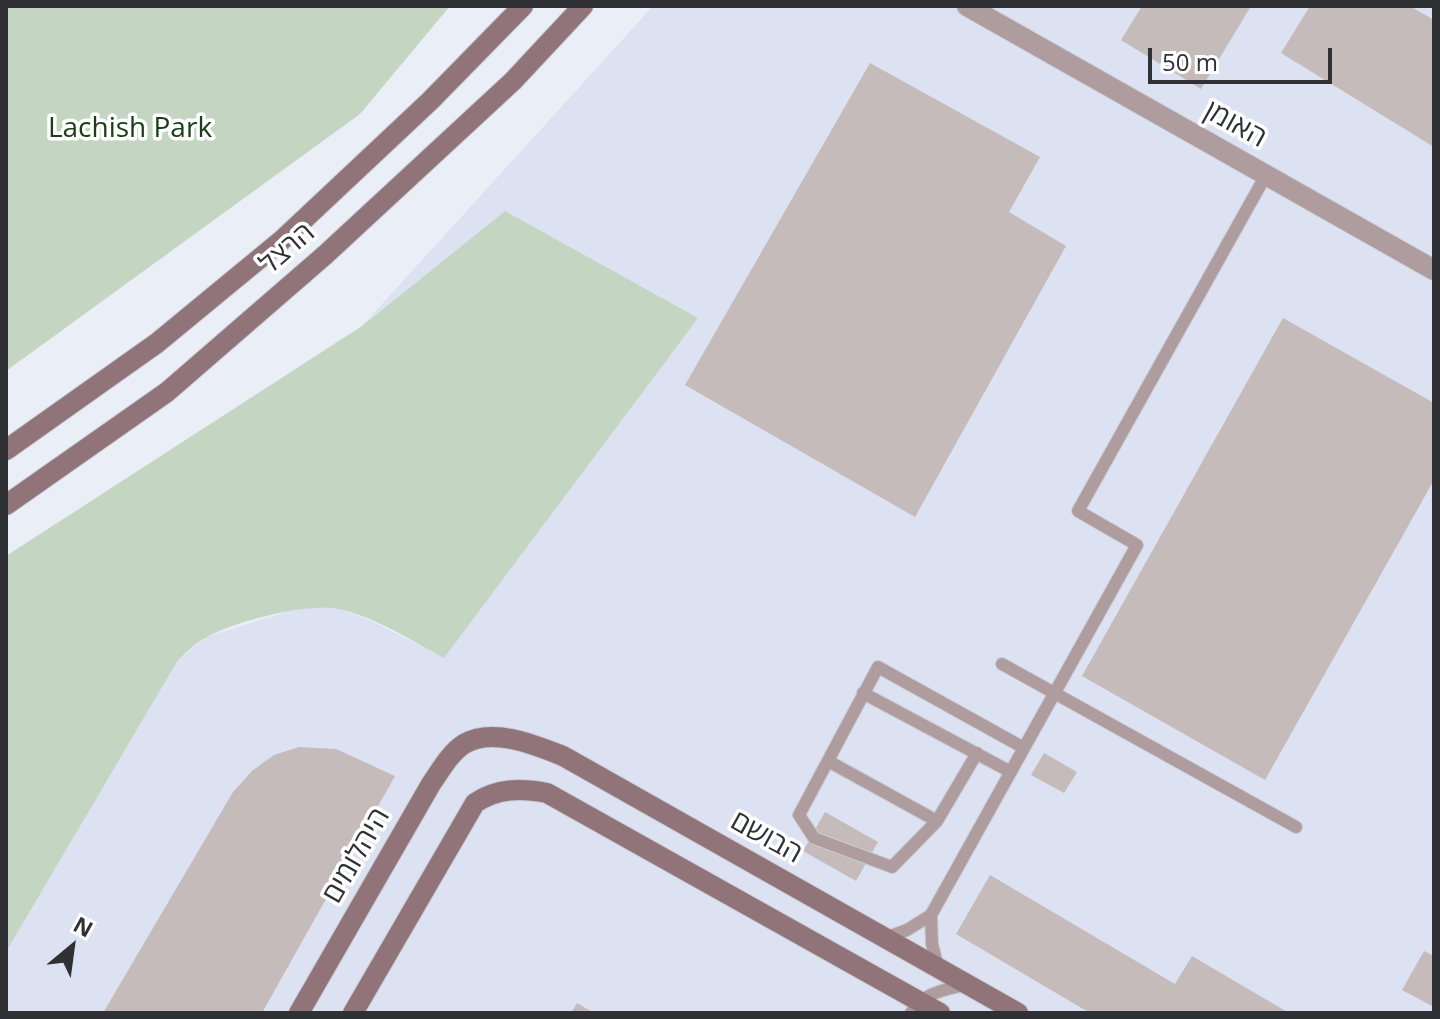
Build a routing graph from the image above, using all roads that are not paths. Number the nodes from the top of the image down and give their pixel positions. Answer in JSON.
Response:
{"nodes":[{"id":1,"x":523,"y":6,"type":"edge"},
{"id":2,"x":583,"y":6,"type":"edge"},
{"id":3,"x":967,"y":6,"type":"edge"},
{"id":4,"x":1266,"y":175,"type":"junction"},
{"id":5,"x":1434,"y":270,"type":"edge"},
{"id":6,"x":6,"y":450,"type":"edge"},
{"id":7,"x":6,"y":505,"type":"edge"},
{"id":8,"x":1002,"y":664,"type":"dead end"},
{"id":9,"x":863,"y":693,"type":"junction"},
{"id":10,"x":1054,"y":694,"type":"junction"},
{"id":11,"x":477,"y":739,"type":"joint"},
{"id":12,"x":1024,"y":748,"type":"junction"},
{"id":13,"x":977,"y":753,"type":"junction"},
{"id":14,"x":828,"y":761,"type":"junction"},
{"id":15,"x":1011,"y":772,"type":"junction"},
{"id":16,"x":937,"y":821,"type":"junction"},
{"id":17,"x":1296,"y":827,"type":"dead end"},
{"id":18,"x":931,"y":915,"type":"junction"},
{"id":19,"x":885,"y":938,"type":"junction"},
{"id":20,"x":938,"y":967,"type":"junction"},
{"id":21,"x":968,"y":984,"type":"junction"},
{"id":22,"x":914,"y":1007,"type":"edge"},
{"id":23,"x":299,"y":1013,"type":"edge"},
{"id":24,"x":353,"y":1013,"type":"edge"},
{"id":25,"x":940,"y":1013,"type":"edge"},
{"id":26,"x":1018,"y":1013,"type":"edge"}],
"edges":[{"from":1,"to":6,"type":"street","name":"הרצל"},
{"from":2,"to":7,"type":"street","name":"הרצל"},
{"from":3,"to":4,"type":"street","name":"האומן"},
{"from":4,"to":5,"type":"street","name":"האומן"},
{"from":4,"to":10,"type":"lane"},
{"from":8,"to":10,"type":"lane"},
{"from":9,"to":12,"type":"lane"},
{"from":9,"to":13,"type":"lane"},
{"from":9,"to":14,"type":"lane"},
{"from":10,"to":12,"type":"lane"},
{"from":10,"to":17,"type":"lane"},
{"from":11,"to":19,"type":"street","name":"הבושם"},
{"from":11,"to":23,"type":"street","name":"היהלומים"},
{"from":12,"to":15,"type":"lane"},
{"from":13,"to":15,"type":"lane"},
{"from":13,"to":16,"type":"lane"},
{"from":14,"to":16,"type":"lane"},
{"from":14,"to":16,"type":"lane"},
{"from":15,"to":18,"type":"lane"},
{"from":18,"to":19,"type":"lane"},
{"from":18,"to":20,"type":"lane"},
{"from":19,"to":20,"type":"street","name":"הבושם"},
{"from":20,"to":21,"type":"street","name":"הבושם"},
{"from":21,"to":22,"type":"lane"},
{"from":21,"to":26,"type":"street","name":"הבושם"},
{"from":22,"to":24,"type":"street"},
{"from":22,"to":25,"type":"street"}]}
